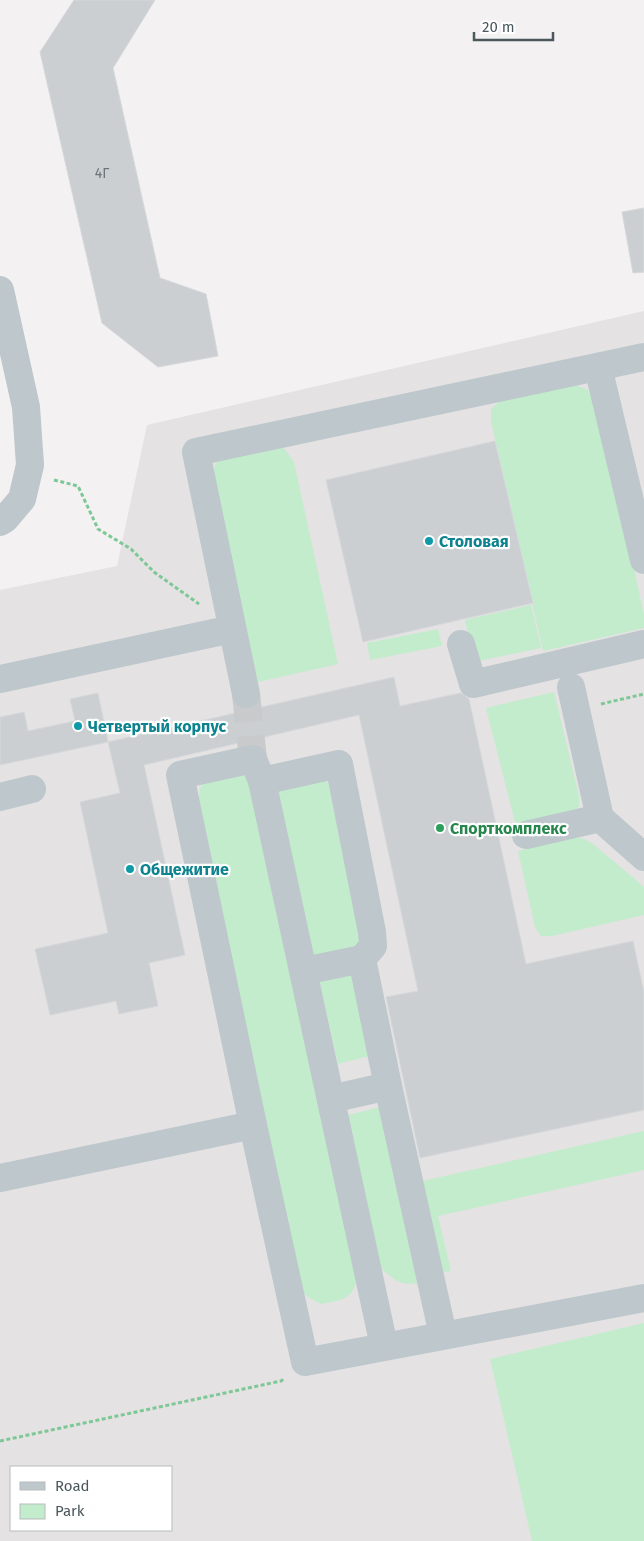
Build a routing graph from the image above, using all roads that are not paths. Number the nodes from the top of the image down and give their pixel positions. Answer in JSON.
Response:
{"nodes":[{"id":1,"x":0,"y":290,"type":"edge"},
{"id":2,"x":644,"y":357,"type":"edge"},
{"id":3,"x":598,"y":367,"type":"junction"},
{"id":4,"x":0,"y":522,"type":"edge"},
{"id":5,"x":644,"y":560,"type":"edge"},
{"id":6,"x":228,"y":630,"type":"junction"},
{"id":7,"x":461,"y":644,"type":"dead end"},
{"id":8,"x":644,"y":644,"type":"edge"},
{"id":9,"x":0,"y":679,"type":"edge"},
{"id":10,"x":246,"y":694,"type":"tunnel mouth"},
{"id":11,"x":582,"y":701,"type":"road end"},
{"id":12,"x":262,"y":781,"type":"junction"},
{"id":13,"x":32,"y":789,"type":"dead end"},
{"id":14,"x":0,"y":797,"type":"edge"},
{"id":15,"x":600,"y":818,"type":"junction"},
{"id":16,"x":526,"y":835,"type":"dead end"},
{"id":17,"x":644,"y":857,"type":"edge"},
{"id":18,"x":362,"y":959,"type":"junction"},
{"id":19,"x":304,"y":971,"type":"junction"},
{"id":20,"x":388,"y":1086,"type":"junction"},
{"id":21,"x":331,"y":1099,"type":"junction"},
{"id":22,"x":253,"y":1125,"type":"junction"},
{"id":23,"x":0,"y":1178,"type":"edge"},
{"id":24,"x":644,"y":1298,"type":"edge"},
{"id":25,"x":443,"y":1335,"type":"junction"},
{"id":26,"x":384,"y":1346,"type":"junction"}],
"edges":[{"from":1,"to":4,"type":"street"},
{"from":2,"to":3,"type":"street"},
{"from":3,"to":5,"type":"street"},
{"from":3,"to":6,"type":"street"},
{"from":6,"to":9,"type":"street"},
{"from":6,"to":10,"type":"street"},
{"from":7,"to":8,"type":"street"},
{"from":11,"to":15,"type":"street"},
{"from":12,"to":18,"type":"street"},
{"from":12,"to":19,"type":"street"},
{"from":12,"to":22,"type":"street"},
{"from":13,"to":14,"type":"street"},
{"from":15,"to":16,"type":"street"},
{"from":15,"to":17,"type":"street"},
{"from":18,"to":19,"type":"street"},
{"from":18,"to":20,"type":"street"},
{"from":19,"to":21,"type":"street"},
{"from":20,"to":21,"type":"street"},
{"from":20,"to":25,"type":"street"},
{"from":21,"to":26,"type":"street"},
{"from":22,"to":23,"type":"street"},
{"from":22,"to":26,"type":"street"},
{"from":24,"to":25,"type":"street"},
{"from":25,"to":26,"type":"street"}]}
